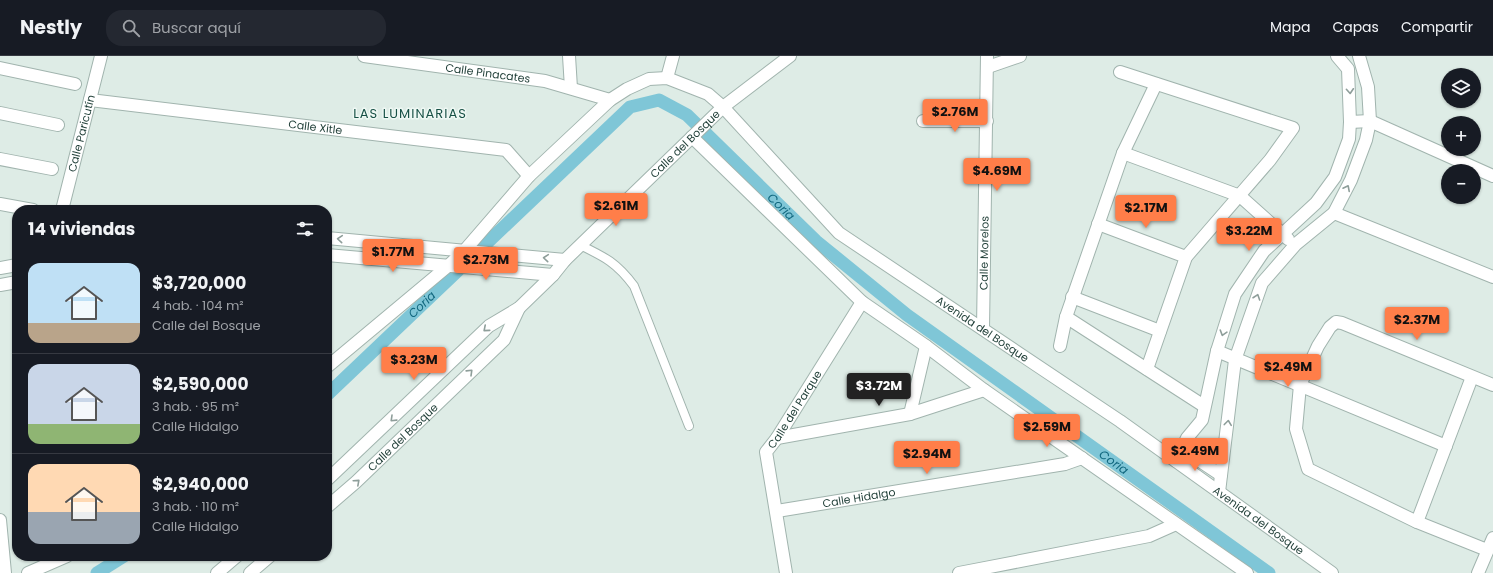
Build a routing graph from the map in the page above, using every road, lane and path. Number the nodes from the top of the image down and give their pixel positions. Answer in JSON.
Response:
{"nodes":[{"id":1,"x":101,"y":56,"type":"edge"},
{"id":2,"x":364,"y":56,"type":"edge"},
{"id":3,"x":569,"y":56,"type":"edge"},
{"id":4,"x":673,"y":56,"type":"edge"},
{"id":5,"x":790,"y":56,"type":"edge"},
{"id":6,"x":1020,"y":56,"type":"edge"},
{"id":7,"x":1337,"y":56,"type":"edge"},
{"id":8,"x":1359,"y":56,"type":"edge"},
{"id":9,"x":987,"y":62,"type":"edge"},
{"id":10,"x":0,"y":68,"type":"edge"},
{"id":11,"x":1120,"y":72,"type":"dead end"},
{"id":12,"x":667,"y":78,"type":"junction"},
{"id":13,"x":75,"y":84,"type":"dead end"},
{"id":14,"x":1156,"y":84,"type":"junction"},
{"id":15,"x":571,"y":88,"type":"junction"},
{"id":16,"x":90,"y":100,"type":"junction"},
{"id":17,"x":610,"y":100,"type":"junction"},
{"id":18,"x":722,"y":107,"type":"junction"},
{"id":19,"x":0,"y":113,"type":"edge"},
{"id":20,"x":923,"y":121,"type":"dead end"},
{"id":21,"x":987,"y":121,"type":"junction"},
{"id":22,"x":1370,"y":121,"type":"junction"},
{"id":23,"x":1350,"y":122,"type":"junction"},
{"id":24,"x":58,"y":125,"type":"dead end"},
{"id":25,"x":695,"y":134,"type":"junction"},
{"id":26,"x":1123,"y":153,"type":"junction"},
{"id":27,"x":0,"y":159,"type":"edge"},
{"id":28,"x":52,"y":169,"type":"dead end"},
{"id":29,"x":529,"y":176,"type":"junction"},
{"id":30,"x":1493,"y":176,"type":"edge"},
{"id":31,"x":1240,"y":196,"type":"junction"},
{"id":32,"x":0,"y":204,"type":"edge"},
{"id":33,"x":63,"y":205,"type":"edge"},
{"id":34,"x":12,"y":206,"type":"edge"},
{"id":35,"x":1334,"y":213,"type":"junction"},
{"id":36,"x":1098,"y":224,"type":"junction"},
{"id":37,"x":1282,"y":234,"type":"junction"},
{"id":38,"x":332,"y":238,"type":"edge"},
{"id":39,"x":1296,"y":244,"type":"junction"},
{"id":40,"x":580,"y":245,"type":"junction"},
{"id":41,"x":471,"y":250,"type":"junction"},
{"id":42,"x":332,"y":255,"type":"edge"},
{"id":43,"x":1186,"y":257,"type":"junction"},
{"id":44,"x":565,"y":260,"type":"junction"},
{"id":45,"x":12,"y":266,"type":"edge"},
{"id":46,"x":454,"y":266,"type":"junction"},
{"id":47,"x":0,"y":268,"type":"edge"},
{"id":48,"x":553,"y":275,"type":"junction"},
{"id":49,"x":1493,"y":277,"type":"edge"},
{"id":50,"x":12,"y":283,"type":"edge"},
{"id":51,"x":0,"y":285,"type":"edge"},
{"id":52,"x":1072,"y":297,"type":"junction"},
{"id":53,"x":862,"y":302,"type":"junction"},
{"id":54,"x":519,"y":308,"type":"junction"},
{"id":55,"x":1066,"y":317,"type":"junction"},
{"id":56,"x":982,"y":329,"type":"junction"},
{"id":57,"x":1160,"y":331,"type":"junction"},
{"id":58,"x":926,"y":346,"type":"junction"},
{"id":59,"x":1060,"y":346,"type":"dead end"},
{"id":60,"x":1217,"y":352,"type":"junction"},
{"id":61,"x":1235,"y":360,"type":"junction"},
{"id":62,"x":332,"y":363,"type":"edge"},
{"id":63,"x":1146,"y":369,"type":"junction"},
{"id":64,"x":1472,"y":377,"type":"junction"},
{"id":65,"x":1300,"y":385,"type":"junction"},
{"id":66,"x":1493,"y":385,"type":"edge"},
{"id":67,"x":984,"y":390,"type":"junction"},
{"id":68,"x":1204,"y":406,"type":"junction"},
{"id":69,"x":910,"y":414,"type":"junction"},
{"id":70,"x":689,"y":426,"type":"dead end"},
{"id":71,"x":777,"y":438,"type":"junction"},
{"id":72,"x":1446,"y":446,"type":"junction"},
{"id":73,"x":1182,"y":449,"type":"junction"},
{"id":74,"x":1082,"y":458,"type":"junction"},
{"id":75,"x":1176,"y":462,"type":"junction"},
{"id":76,"x":332,"y":475,"type":"edge"},
{"id":77,"x":1221,"y":475,"type":"junction"},
{"id":78,"x":1219,"y":492,"type":"junction"},
{"id":79,"x":332,"y":503,"type":"edge"},
{"id":80,"x":777,"y":511,"type":"junction"},
{"id":81,"x":0,"y":520,"type":"edge"},
{"id":82,"x":1417,"y":522,"type":"junction"},
{"id":83,"x":1176,"y":524,"type":"junction"},
{"id":84,"x":1493,"y":538,"type":"edge"},
{"id":85,"x":1488,"y":559,"type":"edge"},
{"id":86,"x":56,"y":561,"type":"edge"},
{"id":87,"x":231,"y":561,"type":"edge"},
{"id":88,"x":264,"y":561,"type":"edge"},
{"id":89,"x":5,"y":573,"type":"edge"},
{"id":90,"x":28,"y":573,"type":"edge"},
{"id":91,"x":217,"y":573,"type":"edge"},
{"id":92,"x":250,"y":573,"type":"edge"},
{"id":93,"x":786,"y":573,"type":"edge"},
{"id":94,"x":959,"y":573,"type":"edge"},
{"id":95,"x":1247,"y":573,"type":"edge"},
{"id":96,"x":1332,"y":573,"type":"edge"},
{"id":97,"x":1478,"y":573,"type":"edge"}],
"edges":[{"from":1,"to":16,"type":"street","name":"Calle Paricutín"},
{"from":2,"to":15,"type":"street","name":"Calle Pinacates"},
{"from":3,"to":15,"type":"street"},
{"from":4,"to":12,"type":"street"},
{"from":5,"to":18,"type":"street","name":"Calle del Bosque"},
{"from":6,"to":9,"type":"street"},
{"from":7,"to":23,"type":"street","one_way":true},
{"from":8,"to":22,"type":"street"},
{"from":9,"to":21,"type":"street","name":"Calle Morelos"},
{"from":10,"to":13,"type":"street"},
{"from":11,"to":14,"type":"street"},
{"from":12,"to":17,"type":"street","name":"Avenida del Bosque"},
{"from":12,"to":18,"type":"street","name":"Avenida del Bosque"},
{"from":14,"to":26,"type":"street"},
{"from":14,"to":31,"type":"street"},
{"from":15,"to":17,"type":"street","name":"Calle Pinacates"},
{"from":16,"to":29,"type":"street","name":"Calle Xitle"},
{"from":16,"to":33,"type":"street","name":"Calle Paricutín"},
{"from":17,"to":29,"type":"street"},
{"from":18,"to":25,"type":"street","name":"Calle del Bosque"},
{"from":18,"to":56,"type":"street","name":"Avenida del Bosque"},
{"from":19,"to":24,"type":"street"},
{"from":20,"to":21,"type":"street"},
{"from":21,"to":56,"type":"street","name":"Calle Morelos"},
{"from":22,"to":23,"type":"street"},
{"from":22,"to":30,"type":"street"},
{"from":35,"to":22,"type":"street","one_way":true},
{"from":23,"to":37,"type":"street"},
{"from":25,"to":40,"type":"street","name":"Calle del Bosque"},
{"from":25,"to":53,"type":"street"},
{"from":26,"to":31,"type":"street"},
{"from":26,"to":36,"type":"street"},
{"from":27,"to":28,"type":"street"},
{"from":29,"to":41,"type":"street"},
{"from":31,"to":37,"type":"street"},
{"from":31,"to":43,"type":"street"},
{"from":32,"to":34,"type":"street"},
{"from":35,"to":39,"type":"street"},
{"from":35,"to":49,"type":"street"},
{"from":36,"to":43,"type":"street"},
{"from":36,"to":52,"type":"street"},
{"from":37,"to":39,"type":"street"},
{"from":37,"to":60,"type":"street","one_way":true},
{"from":41,"to":38,"type":"street","one_way":true},
{"from":61,"to":39,"type":"street","one_way":true},
{"from":40,"to":44,"type":"street","name":"Calle del Bosque"},
{"from":40,"to":70,"type":"lane"},
{"from":44,"to":41,"type":"street","one_way":true},
{"from":41,"to":46,"type":"street"},
{"from":42,"to":46,"type":"street"},
{"from":43,"to":57,"type":"street"},
{"from":44,"to":48,"type":"street","name":"Calle del Bosque"},
{"from":45,"to":47,"type":"street"},
{"from":46,"to":48,"type":"street"},
{"from":46,"to":62,"type":"street"},
{"from":48,"to":54,"type":"street","name":"Calle del Bosque"},
{"from":50,"to":51,"type":"street"},
{"from":52,"to":55,"type":"street"},
{"from":52,"to":57,"type":"street"},
{"from":53,"to":58,"type":"street"},
{"from":53,"to":71,"type":"street","name":"Calle del Parque"},
{"from":54,"to":76,"type":"street","name":"Calle del Bosque","one_way":true},
{"from":79,"to":54,"type":"street","name":"Calle del Bosque","one_way":true},
{"from":55,"to":59,"type":"street"},
{"from":55,"to":63,"type":"street"},
{"from":56,"to":75,"type":"street","name":"Avenida del Bosque"},
{"from":57,"to":63,"type":"street"},
{"from":58,"to":67,"type":"street"},
{"from":58,"to":69,"type":"street"},
{"from":60,"to":61,"type":"street"},
{"from":60,"to":68,"type":"street"},
{"from":61,"to":65,"type":"street"},
{"from":77,"to":61,"type":"street","one_way":true},
{"from":63,"to":68,"type":"street"},
{"from":64,"to":65,"type":"street"},
{"from":64,"to":66,"type":"street"},
{"from":64,"to":72,"type":"street"},
{"from":65,"to":72,"type":"street"},
{"from":65,"to":82,"type":"street"},
{"from":67,"to":69,"type":"street"},
{"from":67,"to":74,"type":"street"},
{"from":68,"to":73,"type":"street"},
{"from":69,"to":71,"type":"street"},
{"from":71,"to":80,"type":"street","name":"Calle del Parque"},
{"from":72,"to":82,"type":"street"},
{"from":73,"to":75,"type":"street"},
{"from":73,"to":77,"type":"street"},
{"from":74,"to":80,"type":"street","name":"Calle Hidalgo"},
{"from":74,"to":83,"type":"street"},
{"from":75,"to":78,"type":"street","name":"Avenida del Bosque"},
{"from":77,"to":78,"type":"street"},
{"from":78,"to":96,"type":"street","name":"Avenida del Bosque"},
{"from":80,"to":93,"type":"street","name":"Calle del Parque"},
{"from":81,"to":89,"type":"street"},
{"from":82,"to":85,"type":"street"},
{"from":83,"to":94,"type":"street"},
{"from":83,"to":95,"type":"street"},
{"from":84,"to":85,"type":"street"},
{"from":85,"to":97,"type":"street"},
{"from":86,"to":90,"type":"street"},
{"from":87,"to":91,"type":"street"},
{"from":88,"to":92,"type":"street"}]}
